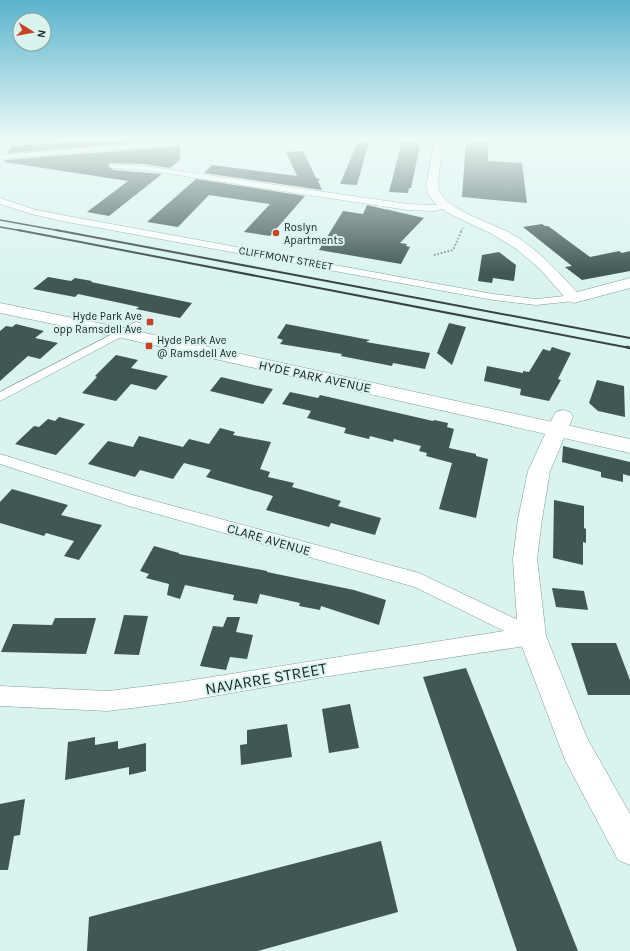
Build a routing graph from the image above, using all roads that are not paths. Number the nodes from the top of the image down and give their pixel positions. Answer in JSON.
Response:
{"nodes":[{"id":1,"x":259,"y":185,"type":"edge"},
{"id":2,"x":432,"y":185,"type":"edge"},
{"id":3,"x":0,"y":201,"type":"edge"},
{"id":4,"x":445,"y":206,"type":"junction"},
{"id":5,"x":630,"y":283,"type":"edge"},
{"id":6,"x":0,"y":296,"type":"edge"},
{"id":7,"x":574,"y":298,"type":"junction"},
{"id":8,"x":0,"y":308,"type":"edge"},
{"id":9,"x":129,"y":329,"type":"junction"},
{"id":10,"x":0,"y":397,"type":"edge"},
{"id":11,"x":560,"y":424,"type":"junction"},
{"id":12,"x":630,"y":431,"type":"edge"},
{"id":13,"x":630,"y":446,"type":"edge"},
{"id":14,"x":0,"y":459,"type":"edge"},
{"id":15,"x":532,"y":636,"type":"junction"},
{"id":16,"x":0,"y":696,"type":"edge"},
{"id":17,"x":630,"y":848,"type":"edge"}],
"edges":[{"from":1,"to":4,"type":"street"},
{"from":2,"to":4,"type":"street"},
{"from":3,"to":7,"type":"street","name":"CLIFFMONT STREET"},
{"from":4,"to":7,"type":"street"},
{"from":5,"to":7,"type":"street"},
{"from":6,"to":9,"type":"street","name":"HYDE PARK AVENUE"},
{"from":8,"to":9,"type":"street","name":"HYDE PARK AVENUE"},
{"from":9,"to":10,"type":"street"},
{"from":9,"to":11,"type":"street","name":"HYDE PARK AVENUE"},
{"from":11,"to":12,"type":"street","name":"HYDE PARK AVENUE"},
{"from":11,"to":13,"type":"street","name":"HYDE PARK AVENUE"},
{"from":11,"to":15,"type":"street"},
{"from":14,"to":15,"type":"street","name":"CLARE AVENUE"},
{"from":15,"to":16,"type":"street","name":"NAVARRE STREET"},
{"from":15,"to":17,"type":"street"}]}
